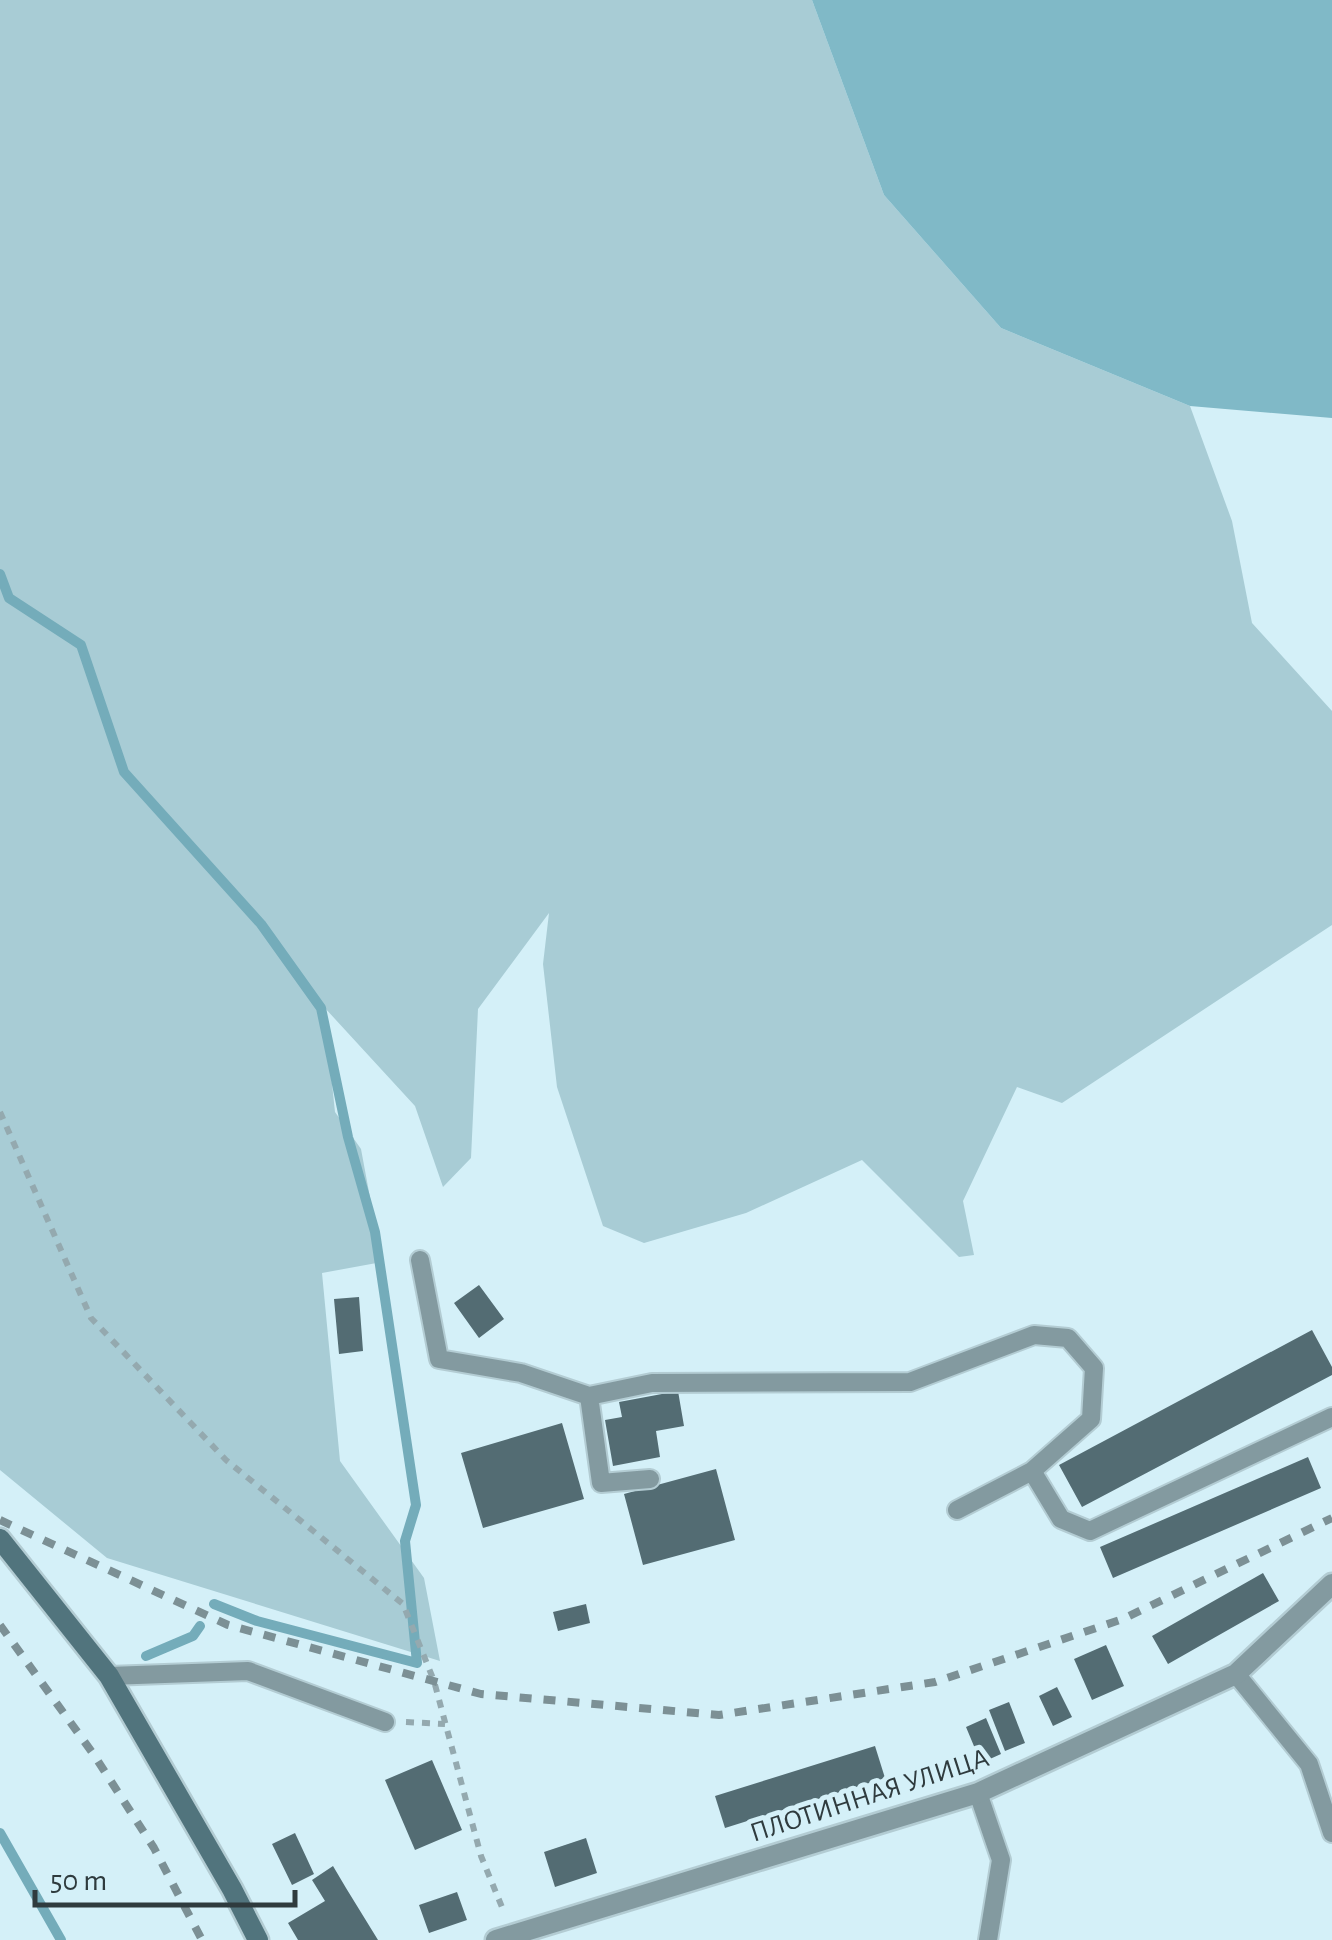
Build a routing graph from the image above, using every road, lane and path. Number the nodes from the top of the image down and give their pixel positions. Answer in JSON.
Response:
{"nodes":[{"id":1,"x":0,"y":1112,"type":"edge"},
{"id":2,"x":420,"y":1260,"type":"dead end"},
{"id":3,"x":589,"y":1396,"type":"junction"},
{"id":4,"x":1332,"y":1416,"type":"edge"},
{"id":5,"x":1032,"y":1470,"type":"junction"},
{"id":6,"x":650,"y":1480,"type":"dead end"},
{"id":7,"x":957,"y":1510,"type":"dead end"},
{"id":8,"x":0,"y":1539,"type":"edge"},
{"id":9,"x":1332,"y":1584,"type":"edge"},
{"id":10,"x":1236,"y":1674,"type":"junction"},
{"id":11,"x":109,"y":1676,"type":"junction"},
{"id":12,"x":385,"y":1722,"type":"joint"},
{"id":13,"x":445,"y":1724,"type":"junction"},
{"id":14,"x":978,"y":1793,"type":"junction"},
{"id":15,"x":1332,"y":1833,"type":"edge"},
{"id":16,"x":508,"y":1938,"type":"edge"},
{"id":17,"x":258,"y":1940,"type":"edge"},
{"id":18,"x":988,"y":1940,"type":"edge"}],
"edges":[{"from":1,"to":13,"type":"path"},
{"from":2,"to":3,"type":"lane"},
{"from":3,"to":5,"type":"lane"},
{"from":3,"to":6,"type":"lane"},
{"from":4,"to":5,"type":"lane"},
{"from":5,"to":7,"type":"lane"},
{"from":8,"to":11,"type":"main road"},
{"from":9,"to":10,"type":"street","name":"ПЛОТИННАЯ УЛИЦА"},
{"from":10,"to":14,"type":"street","name":"ПЛОТИННАЯ УЛИЦА"},
{"from":10,"to":15,"type":"lane"},
{"from":11,"to":12,"type":"lane"},
{"from":11,"to":17,"type":"main road"},
{"from":12,"to":13,"type":"path"},
{"from":13,"to":16,"type":"path"},
{"from":14,"to":16,"type":"street","name":"ПЛОТИННАЯ УЛИЦА"},
{"from":14,"to":18,"type":"lane"}]}
